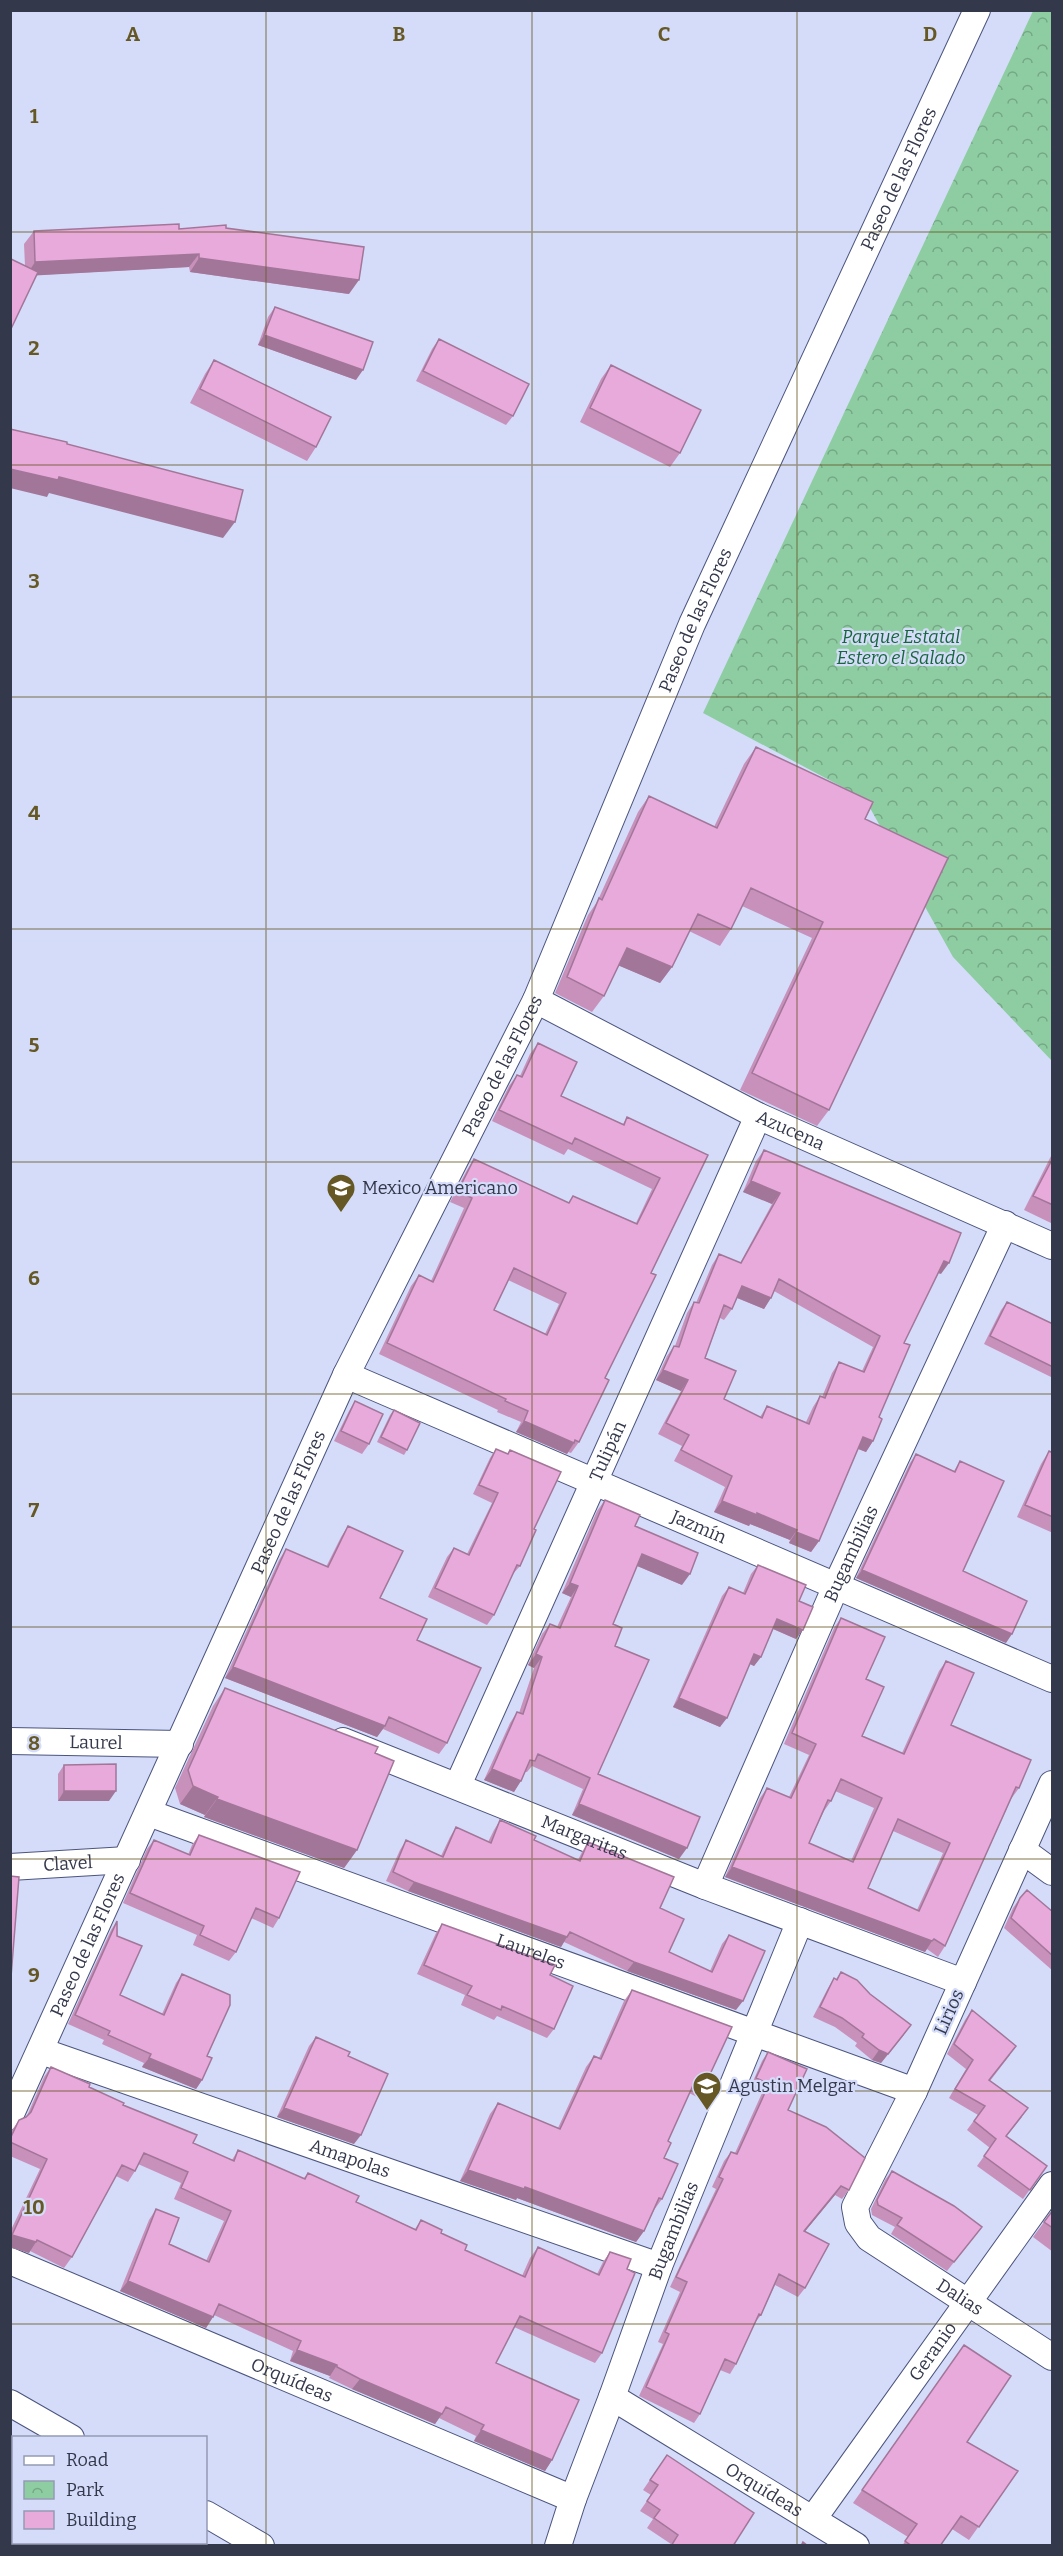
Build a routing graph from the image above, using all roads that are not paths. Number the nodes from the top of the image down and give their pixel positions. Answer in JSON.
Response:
{"nodes":[{"id":1,"x":977,"y":10,"type":"edge"},
{"id":2,"x":536,"y":1000,"type":"junction"},
{"id":3,"x":758,"y":1116,"type":"junction"},
{"id":4,"x":1005,"y":1224,"type":"junction"},
{"id":5,"x":1053,"y":1246,"type":"edge"},
{"id":6,"x":346,"y":1375,"type":"junction"},
{"id":7,"x":594,"y":1482,"type":"junction"},
{"id":8,"x":836,"y":1586,"type":"junction"},
{"id":9,"x":1053,"y":1679,"type":"edge"},
{"id":10,"x":326,"y":1734,"type":"edge"},
{"id":11,"x":10,"y":1741,"type":"edge"},
{"id":12,"x":180,"y":1744,"type":"junction"},
{"id":13,"x":1053,"y":1784,"type":"edge"},
{"id":14,"x":458,"y":1785,"type":"junction"},
{"id":15,"x":149,"y":1813,"type":"junction"},
{"id":16,"x":1022,"y":1850,"type":"junction"},
{"id":17,"x":127,"y":1860,"type":"junction"},
{"id":18,"x":10,"y":1867,"type":"edge"},
{"id":19,"x":1053,"y":1872,"type":"edge"},
{"id":20,"x":705,"y":1886,"type":"junction"},
{"id":21,"x":800,"y":1921,"type":"junction"},
{"id":22,"x":963,"y":1982,"type":"junction"},
{"id":23,"x":754,"y":2033,"type":"junction"},
{"id":24,"x":41,"y":2051,"type":"junction"},
{"id":25,"x":914,"y":2091,"type":"junction"},
{"id":26,"x":10,"y":2116,"type":"edge"},
{"id":27,"x":1053,"y":2185,"type":"edge"},
{"id":28,"x":870,"y":2238,"type":"joint"},
{"id":29,"x":10,"y":2261,"type":"edge"},
{"id":30,"x":659,"y":2266,"type":"junction"},
{"id":31,"x":968,"y":2300,"type":"junction"},
{"id":32,"x":1053,"y":2357,"type":"edge"},
{"id":33,"x":612,"y":2397,"type":"junction"},
{"id":34,"x":10,"y":2403,"type":"edge"},
{"id":35,"x":68,"y":2436,"type":"edge"},
{"id":36,"x":573,"y":2499,"type":"junction"},
{"id":37,"x":207,"y":2515,"type":"edge"},
{"id":38,"x":813,"y":2519,"type":"junction"},
{"id":39,"x":261,"y":2546,"type":"edge"},
{"id":40,"x":558,"y":2546,"type":"edge"},
{"id":41,"x":856,"y":2546,"type":"edge"}],
"edges":[{"from":1,"to":2,"type":"street","name":"Paseo de las Flores"},
{"from":2,"to":3,"type":"street","name":"Azucena"},
{"from":2,"to":6,"type":"street","name":"Paseo de las Flores"},
{"from":3,"to":4,"type":"street","name":"Azucena"},
{"from":3,"to":7,"type":"street","name":"Tulipán"},
{"from":4,"to":5,"type":"street","name":"Azucena"},
{"from":4,"to":8,"type":"street","name":"Bugambilias"},
{"from":6,"to":7,"type":"street","name":"Jazmín"},
{"from":6,"to":12,"type":"street","name":"Paseo de las Flores"},
{"from":7,"to":8,"type":"street","name":"Jazmín"},
{"from":7,"to":14,"type":"street","name":"Tulipán"},
{"from":8,"to":9,"type":"street","name":"Jazmín"},
{"from":8,"to":20,"type":"street","name":"Bugambilias"},
{"from":10,"to":14,"type":"street","name":"Margaritas"},
{"from":11,"to":12,"type":"street","name":"Laurel"},
{"from":12,"to":15,"type":"street","name":"Paseo de las Flores"},
{"from":13,"to":16,"type":"street","name":"Lirios"},
{"from":14,"to":20,"type":"street","name":"Margaritas"},
{"from":15,"to":17,"type":"street","name":"Paseo de las Flores"},
{"from":15,"to":23,"type":"street","name":"Laureles"},
{"from":16,"to":19,"type":"street"},
{"from":16,"to":22,"type":"street","name":"Lirios"},
{"from":17,"to":18,"type":"street","name":"Clavel"},
{"from":17,"to":24,"type":"street","name":"Paseo de las Flores"},
{"from":20,"to":21,"type":"street","name":"Margaritas"},
{"from":21,"to":22,"type":"street","name":"Margaritas"},
{"from":21,"to":23,"type":"street","name":"Bugambilias"},
{"from":22,"to":25,"type":"street","name":"Lirios"},
{"from":23,"to":25,"type":"street","name":"Laureles"},
{"from":23,"to":30,"type":"street","name":"Bugambilias"},
{"from":24,"to":26,"type":"street","name":"Paseo de las Flores"},
{"from":24,"to":30,"type":"street","name":"Amapolas"},
{"from":25,"to":28,"type":"street","name":"Lirios"},
{"from":27,"to":31,"type":"street","name":"Geranio"},
{"from":28,"to":31,"type":"street","name":"Dalias"},
{"from":29,"to":36,"type":"street","name":"Orquídeas"},
{"from":30,"to":33,"type":"street","name":"Bugambilias"},
{"from":31,"to":32,"type":"street","name":"Dalias"},
{"from":31,"to":38,"type":"street","name":"Geranio"},
{"from":33,"to":36,"type":"street","name":"Bugambilias"},
{"from":33,"to":38,"type":"street","name":"Orquídeas"},
{"from":34,"to":35,"type":"street"},
{"from":36,"to":40,"type":"street","name":"Bugambilias"},
{"from":37,"to":39,"type":"street"},
{"from":38,"to":41,"type":"street","name":"Orquídeas"}]}
